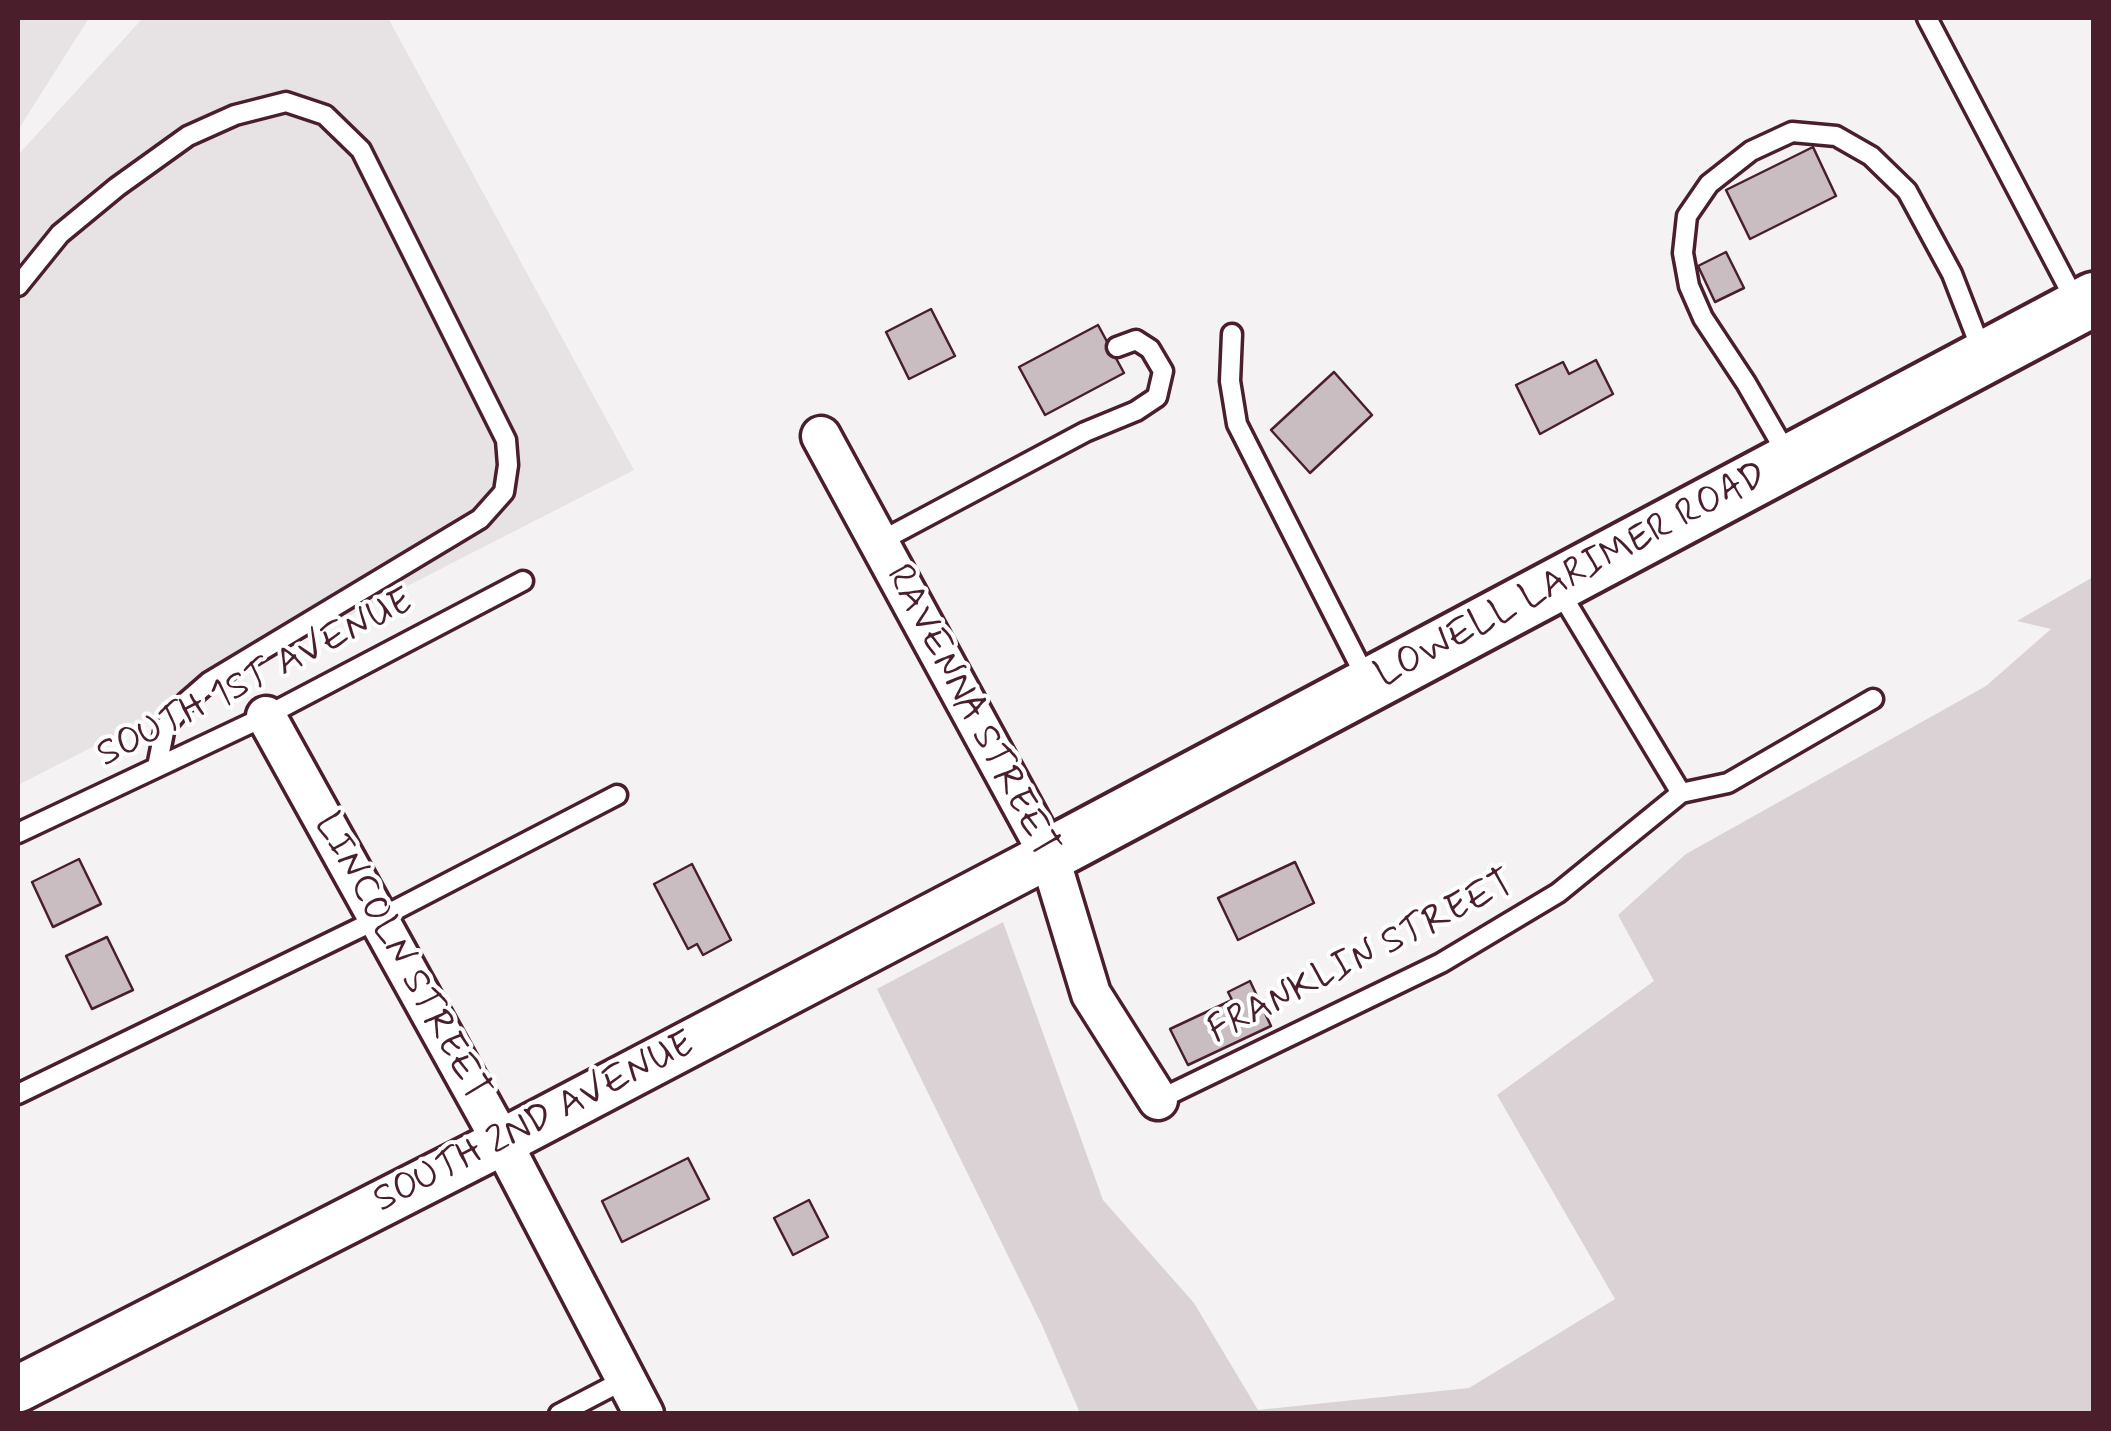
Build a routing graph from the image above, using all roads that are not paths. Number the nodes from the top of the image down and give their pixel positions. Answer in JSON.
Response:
{"nodes":[{"id":1,"x":1926,"y":18,"type":"edge"},
{"id":2,"x":18,"y":286,"type":"edge"},
{"id":3,"x":2086,"y":303,"type":"edge"},
{"id":4,"x":1232,"y":334,"type":"dead end"},
{"id":5,"x":1117,"y":347,"type":"dead end"},
{"id":6,"x":1984,"y":358,"type":"junction"},
{"id":7,"x":821,"y":436,"type":"dead end"},
{"id":8,"x":1790,"y":461,"type":"junction"},
{"id":9,"x":879,"y":542,"type":"junction"},
{"id":10,"x":523,"y":581,"type":"dead end"},
{"id":11,"x":1556,"y":586,"type":"junction"},
{"id":12,"x":1370,"y":684,"type":"junction"},
{"id":13,"x":1873,"y":700,"type":"dead end"},
{"id":14,"x":266,"y":716,"type":"junction"},
{"id":15,"x":157,"y":767,"type":"junction"},
{"id":16,"x":1681,"y":793,"type":"junction"},
{"id":17,"x":617,"y":794,"type":"dead end"},
{"id":18,"x":18,"y":833,"type":"edge"},
{"id":19,"x":1050,"y":855,"type":"junction"},
{"id":20,"x":378,"y":919,"type":"junction"},
{"id":21,"x":18,"y":1094,"type":"edge"},
{"id":22,"x":1158,"y":1100,"type":"joint"},
{"id":23,"x":502,"y":1142,"type":"junction"},
{"id":24,"x":626,"y":1379,"type":"junction"},
{"id":25,"x":18,"y":1389,"type":"edge"},
{"id":26,"x":559,"y":1414,"type":"edge"},
{"id":27,"x":644,"y":1414,"type":"edge"}],
"edges":[{"from":1,"to":3,"type":"lane"},
{"from":2,"to":15,"type":"lane"},
{"from":3,"to":6,"type":"main road","name":"LOWELL LARIMER ROAD"},
{"from":4,"to":12,"type":"lane"},
{"from":5,"to":9,"type":"lane"},
{"from":6,"to":8,"type":"main road","name":"LOWELL LARIMER ROAD"},
{"from":6,"to":8,"type":"lane"},
{"from":7,"to":9,"type":"street","name":"RAVENNA STREET"},
{"from":8,"to":11,"type":"main road","name":"LOWELL LARIMER ROAD"},
{"from":9,"to":19,"type":"street","name":"RAVENNA STREET"},
{"from":10,"to":14,"type":"lane","name":"SOUTH 1ST AVENUE"},
{"from":11,"to":12,"type":"main road","name":"LOWELL LARIMER ROAD"},
{"from":11,"to":16,"type":"lane"},
{"from":12,"to":19,"type":"main road","name":"LOWELL LARIMER ROAD"},
{"from":13,"to":16,"type":"lane"},
{"from":14,"to":15,"type":"lane","name":"SOUTH 1ST AVENUE"},
{"from":14,"to":20,"type":"street","name":"LINCOLN STREET"},
{"from":15,"to":18,"type":"lane","name":"SOUTH 1ST AVENUE"},
{"from":16,"to":22,"type":"lane","name":"FRANKLIN STREET"},
{"from":17,"to":20,"type":"lane"},
{"from":19,"to":22,"type":"street","name":"RAVENNA STREET"},
{"from":19,"to":23,"type":"street","name":"SOUTH 2ND AVENUE"},
{"from":20,"to":21,"type":"lane"},
{"from":20,"to":23,"type":"street","name":"LINCOLN STREET"},
{"from":23,"to":24,"type":"street","name":"LINCOLN STREET"},
{"from":23,"to":25,"type":"street","name":"SOUTH 2ND AVENUE"},
{"from":24,"to":26,"type":"lane"},
{"from":24,"to":27,"type":"street","name":"LINCOLN STREET"}]}
